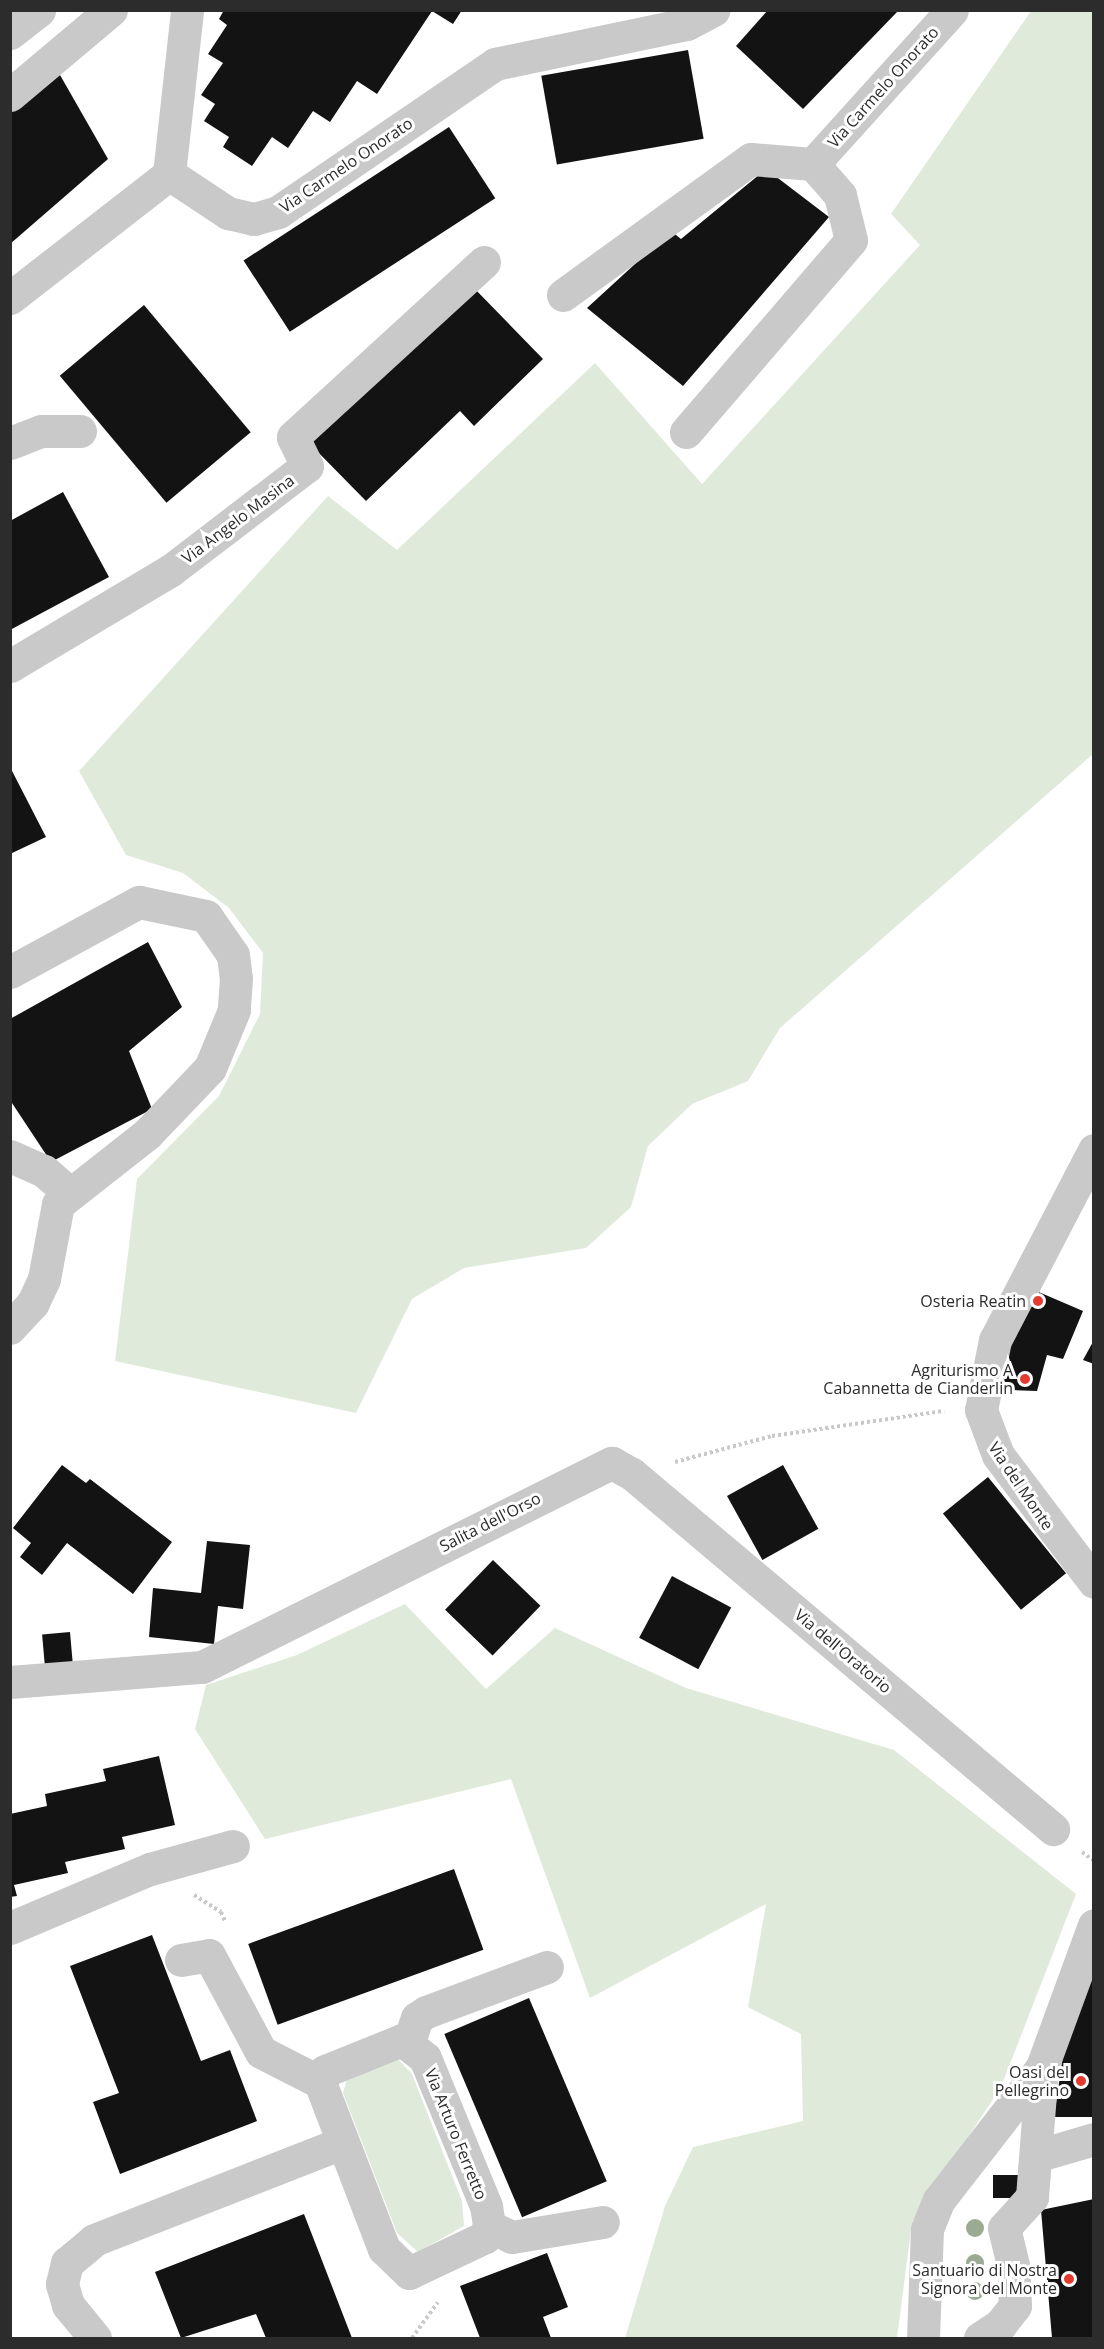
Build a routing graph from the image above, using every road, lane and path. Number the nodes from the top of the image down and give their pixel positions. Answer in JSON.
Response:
{"nodes":[{"id":1,"x":39,"y":10,"type":"edge"},
{"id":2,"x":111,"y":10,"type":"edge"},
{"id":3,"x":187,"y":10,"type":"edge"},
{"id":4,"x":712,"y":10,"type":"edge"},
{"id":5,"x":952,"y":10,"type":"edge"},
{"id":6,"x":10,"y":33,"type":"edge"},
{"id":7,"x":10,"y":95,"type":"edge"},
{"id":8,"x":813,"y":164,"type":"junction"},
{"id":9,"x":169,"y":174,"type":"junction"},
{"id":10,"x":484,"y":262,"type":"dead end"},
{"id":11,"x":563,"y":295,"type":"dead end"},
{"id":12,"x":10,"y":298,"type":"edge"},
{"id":13,"x":80,"y":431,"type":"dead end"},
{"id":14,"x":686,"y":432,"type":"dead end"},
{"id":15,"x":10,"y":443,"type":"edge"},
{"id":16,"x":10,"y":666,"type":"edge"},
{"id":17,"x":10,"y":972,"type":"edge"},
{"id":18,"x":1094,"y":1150,"type":"edge"},
{"id":19,"x":10,"y":1156,"type":"edge"},
{"id":20,"x":68,"y":1192,"type":"junction"},
{"id":21,"x":10,"y":1328,"type":"edge"},
{"id":22,"x":981,"y":1410,"type":"junction"},
{"id":23,"x":632,"y":1474,"type":"junction"},
{"id":24,"x":1094,"y":1582,"type":"edge"},
{"id":25,"x":10,"y":1682,"type":"edge"},
{"id":26,"x":1053,"y":1829,"type":"dead end"},
{"id":27,"x":233,"y":1846,"type":"dead end"},
{"id":28,"x":1094,"y":1926,"type":"edge"},
{"id":29,"x":10,"y":1928,"type":"edge"},
{"id":30,"x":181,"y":1960,"type":"dead end"},
{"id":31,"x":547,"y":1968,"type":"dead end"},
{"id":32,"x":409,"y":2042,"type":"junction"},
{"id":33,"x":1042,"y":2067,"type":"junction"},
{"id":34,"x":320,"y":2082,"type":"junction"},
{"id":35,"x":1094,"y":2139,"type":"edge"},
{"id":36,"x":341,"y":2143,"type":"junction"},
{"id":37,"x":1036,"y":2156,"type":"junction"},
{"id":38,"x":603,"y":2222,"type":"dead end"},
{"id":39,"x":489,"y":2226,"type":"junction"},
{"id":40,"x":95,"y":2338,"type":"edge"},
{"id":41,"x":923,"y":2338,"type":"edge"},
{"id":42,"x":980,"y":2338,"type":"edge"}],
"edges":[{"from":1,"to":6,"type":"street"},
{"from":2,"to":7,"type":"street"},
{"from":3,"to":9,"type":"street"},
{"from":4,"to":9,"type":"street","name":"Via Carmelo Onorato"},
{"from":5,"to":8,"type":"street","name":"Via Carmelo Onorato"},
{"from":8,"to":11,"type":"street"},
{"from":8,"to":14,"type":"street"},
{"from":9,"to":12,"type":"street"},
{"from":10,"to":16,"type":"street","name":"Via Angelo Masina"},
{"from":13,"to":15,"type":"street"},
{"from":17,"to":20,"type":"street"},
{"from":18,"to":22,"type":"street"},
{"from":19,"to":20,"type":"street"},
{"from":20,"to":21,"type":"street"},
{"from":22,"to":23,"type":"path"},
{"from":22,"to":24,"type":"street","name":"Via del Monte"},
{"from":23,"to":25,"type":"street","name":"Salita dell'Orso"},
{"from":23,"to":26,"type":"street","name":"Via dell'Oratorio"},
{"from":27,"to":29,"type":"street"},
{"from":28,"to":33,"type":"street"},
{"from":30,"to":34,"type":"street"},
{"from":31,"to":32,"type":"street"},
{"from":32,"to":34,"type":"street"},
{"from":32,"to":39,"type":"street","name":"Via Arturo Ferretto"},
{"from":33,"to":37,"type":"street"},
{"from":33,"to":41,"type":"street"},
{"from":34,"to":36,"type":"street"},
{"from":35,"to":37,"type":"street"},
{"from":36,"to":39,"type":"street"},
{"from":36,"to":40,"type":"street"},
{"from":37,"to":42,"type":"street"},
{"from":38,"to":39,"type":"street"}]}
